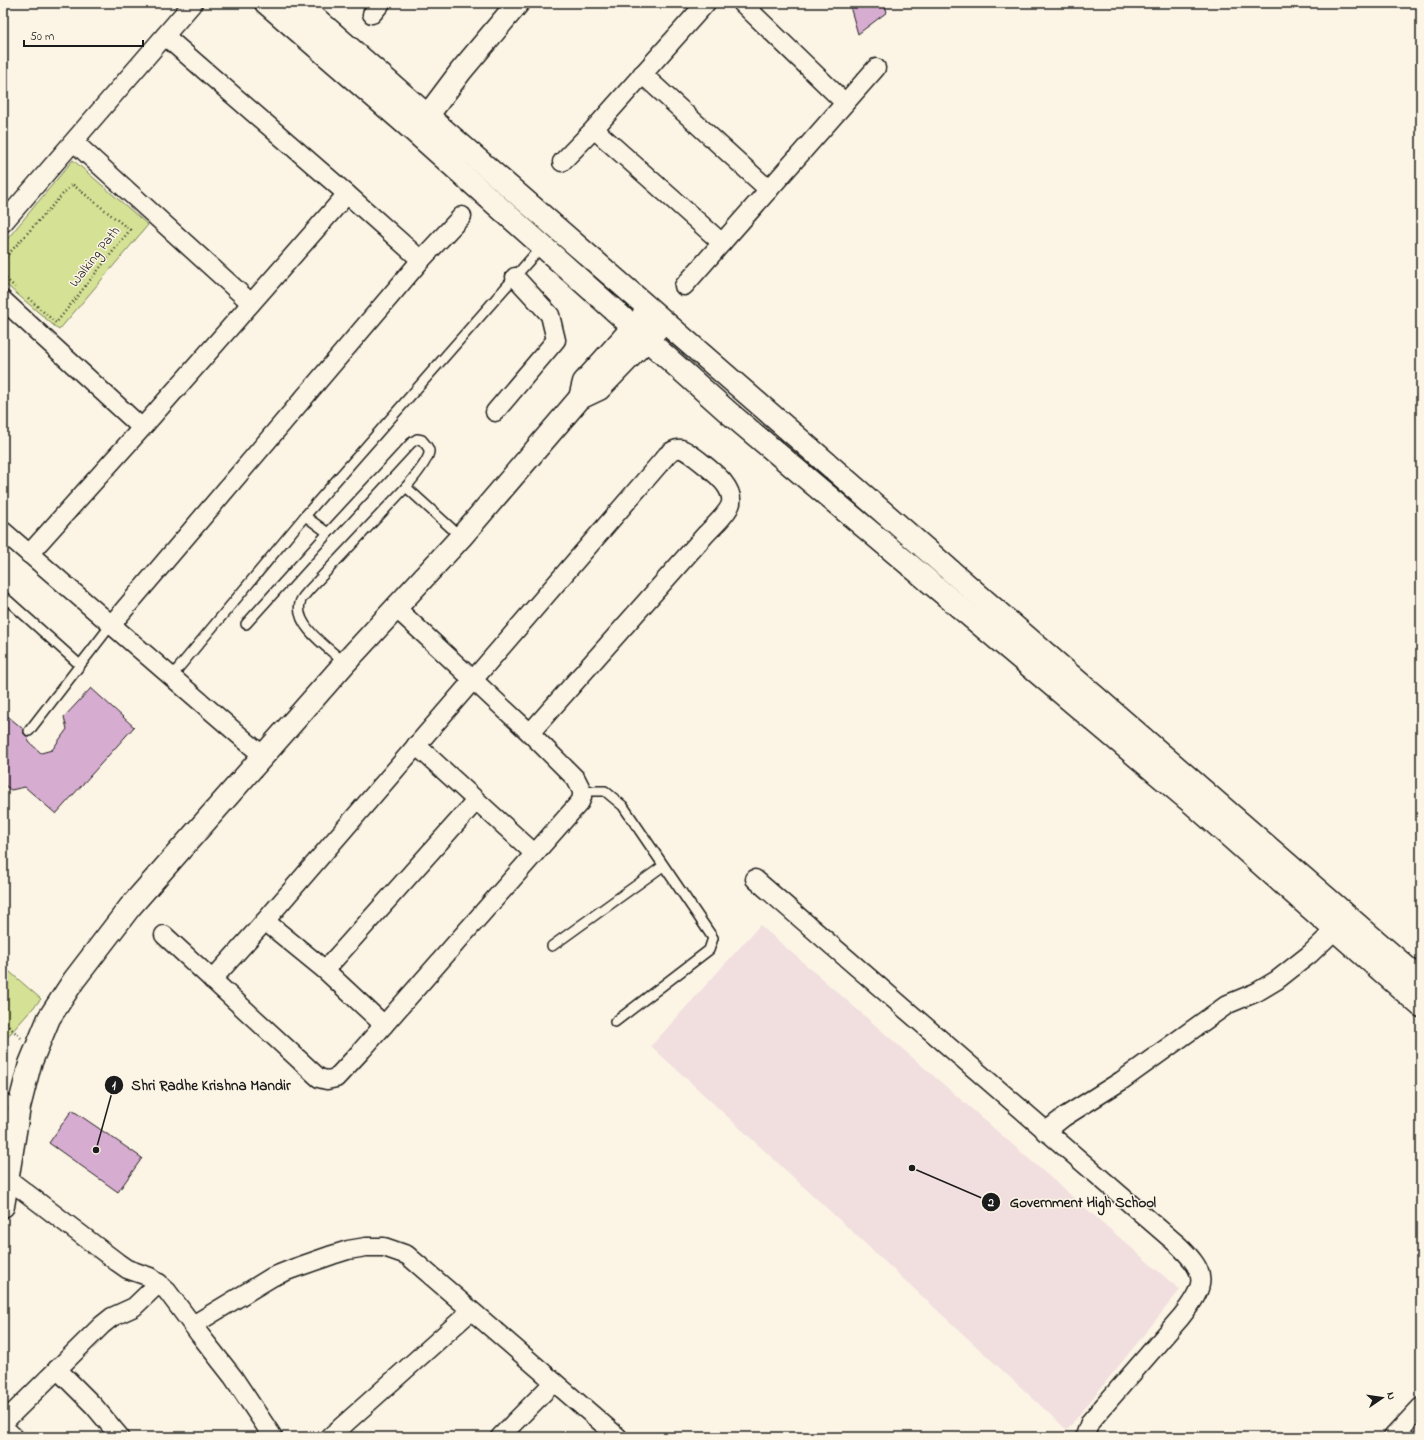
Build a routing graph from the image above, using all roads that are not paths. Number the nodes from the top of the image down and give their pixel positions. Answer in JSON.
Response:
{"nodes":[{"id":1,"x":193,"y":3,"type":"edge"},
{"id":2,"x":266,"y":3,"type":"edge"},
{"id":3,"x":298,"y":3,"type":"edge"},
{"id":4,"x":518,"y":3,"type":"edge"},
{"id":5,"x":706,"y":3,"type":"edge"},
{"id":6,"x":742,"y":3,"type":"edge"},
{"id":7,"x":165,"y":36,"type":"junction"},
{"id":8,"x":876,"y":68,"type":"dead end"},
{"id":9,"x":642,"y":74,"type":"junction"},
{"id":10,"x":845,"y":103,"type":"junction"},
{"id":11,"x":421,"y":124,"type":"junction"},
{"id":12,"x":594,"y":129,"type":"junction"},
{"id":13,"x":74,"y":142,"type":"junction"},
{"id":14,"x":562,"y":162,"type":"dead end"},
{"id":15,"x":769,"y":190,"type":"junction"},
{"id":16,"x":347,"y":194,"type":"junction"},
{"id":17,"x":462,"y":216,"type":"dead end"},
{"id":18,"x":3,"y":223,"type":"edge"},
{"id":19,"x":722,"y":243,"type":"junction"},
{"id":20,"x":542,"y":246,"type":"junction"},
{"id":21,"x":421,"y":260,"type":"junction"},
{"id":22,"x":515,"y":277,"type":"junction"},
{"id":23,"x":684,"y":286,"type":"dead end"},
{"id":24,"x":3,"y":300,"type":"edge"},
{"id":25,"x":251,"y":303,"type":"junction"},
{"id":26,"x":657,"y":315,"type":"junction"},
{"id":27,"x":639,"y":334,"type":"junction"},
{"id":28,"x":495,"y":412,"type":"dead end"},
{"id":29,"x":142,"y":428,"type":"junction"},
{"id":30,"x":406,"y":487,"type":"junction"},
{"id":31,"x":305,"y":516,"type":"junction"},
{"id":32,"x":3,"y":531,"type":"edge"},
{"id":33,"x":328,"y":533,"type":"junction"},
{"id":34,"x":461,"y":537,"type":"junction"},
{"id":35,"x":29,"y":554,"type":"junction"},
{"id":36,"x":3,"y":596,"type":"edge"},
{"id":37,"x":396,"y":608,"type":"junction"},
{"id":38,"x":246,"y":624,"type":"dead end"},
{"id":39,"x":111,"y":625,"type":"junction"},
{"id":40,"x":345,"y":662,"type":"junction"},
{"id":41,"x":80,"y":665,"type":"junction"},
{"id":42,"x":170,"y":677,"type":"junction"},
{"id":43,"x":472,"y":680,"type":"junction"},
{"id":44,"x":29,"y":731,"type":"dead end"},
{"id":45,"x":530,"y":733,"type":"junction"},
{"id":46,"x":416,"y":745,"type":"junction"},
{"id":47,"x":262,"y":755,"type":"junction"},
{"id":48,"x":582,"y":791,"type":"junction"},
{"id":49,"x":476,"y":801,"type":"junction"},
{"id":50,"x":534,"y":853,"type":"junction"},
{"id":51,"x":663,"y":866,"type":"junction"},
{"id":52,"x":755,"y":879,"type":"dead end"},
{"id":53,"x":266,"y":921,"type":"junction"},
{"id":54,"x":1335,"y":930,"type":"junction"},
{"id":55,"x":164,"y":936,"type":"dead end"},
{"id":56,"x":552,"y":946,"type":"dead end"},
{"id":57,"x":325,"y":970,"type":"junction"},
{"id":58,"x":212,"y":980,"type":"junction"},
{"id":59,"x":1421,"y":980,"type":"edge"},
{"id":60,"x":1421,"y":1006,"type":"edge"},
{"id":61,"x":615,"y":1022,"type":"dead end"},
{"id":62,"x":384,"y":1025,"type":"junction"},
{"id":63,"x":11,"y":1103,"type":"edge"},
{"id":64,"x":1046,"y":1132,"type":"junction"},
{"id":65,"x":8,"y":1179,"type":"junction"},
{"id":66,"x":3,"y":1206,"type":"edge"},
{"id":67,"x":158,"y":1283,"type":"junction"},
{"id":68,"x":471,"y":1311,"type":"junction"},
{"id":69,"x":193,"y":1325,"type":"junction"},
{"id":70,"x":58,"y":1369,"type":"junction"},
{"id":71,"x":554,"y":1382,"type":"junction"},
{"id":72,"x":1421,"y":1407,"type":"edge"},
{"id":73,"x":3,"y":1423,"type":"edge"},
{"id":74,"x":3,"y":1427,"type":"edge"},
{"id":75,"x":1085,"y":1436,"type":"edge"},
{"id":76,"x":14,"y":1437,"type":"edge"},
{"id":77,"x":120,"y":1437,"type":"edge"},
{"id":78,"x":273,"y":1437,"type":"edge"},
{"id":79,"x":330,"y":1437,"type":"edge"},
{"id":80,"x":500,"y":1437,"type":"edge"},
{"id":81,"x":618,"y":1437,"type":"edge"},
{"id":82,"x":1393,"y":1437,"type":"edge"}],
"edges":[{"from":1,"to":7,"type":"street"},
{"from":2,"to":11,"type":"main road"},
{"from":3,"to":11,"type":"main road"},
{"from":4,"to":11,"type":"main road"},
{"from":5,"to":9,"type":"street"},
{"from":6,"to":10,"type":"street"},
{"from":7,"to":13,"type":"street"},
{"from":7,"to":16,"type":"street"},
{"from":8,"to":10,"type":"street"},
{"from":9,"to":12,"type":"street"},
{"from":9,"to":15,"type":"street"},
{"from":10,"to":15,"type":"street"},
{"from":11,"to":20,"type":"main road"},
{"from":11,"to":26,"type":"main road"},
{"from":12,"to":14,"type":"street"},
{"from":12,"to":19,"type":"street"},
{"from":13,"to":18,"type":"street"},
{"from":13,"to":25,"type":"street"},
{"from":15,"to":19,"type":"street"},
{"from":16,"to":21,"type":"street"},
{"from":16,"to":25,"type":"street"},
{"from":17,"to":21,"type":"street"},
{"from":19,"to":23,"type":"street"},
{"from":20,"to":22,"type":"lane"},
{"from":20,"to":27,"type":"main road"},
{"from":21,"to":39,"type":"street"},
{"from":22,"to":28,"type":"street"},
{"from":22,"to":31,"type":"lane"},
{"from":24,"to":29,"type":"street"},
{"from":25,"to":29,"type":"street"},
{"from":26,"to":27,"type":"main road"},
{"from":26,"to":59,"type":"main road"},
{"from":27,"to":34,"type":"main road"},
{"from":27,"to":54,"type":"main road"},
{"from":29,"to":35,"type":"street"},
{"from":30,"to":33,"type":"lane"},
{"from":30,"to":34,"type":"lane"},
{"from":30,"to":40,"type":"lane"},
{"from":31,"to":33,"type":"lane"},
{"from":31,"to":42,"type":"lane"},
{"from":32,"to":35,"type":"street"},
{"from":33,"to":38,"type":"lane"},
{"from":34,"to":37,"type":"main road"},
{"from":35,"to":39,"type":"street"},
{"from":36,"to":41,"type":"lane"},
{"from":37,"to":40,"type":"main road"},
{"from":37,"to":43,"type":"street"},
{"from":39,"to":41,"type":"lane"},
{"from":39,"to":42,"type":"street"},
{"from":40,"to":47,"type":"main road"},
{"from":41,"to":44,"type":"lane"},
{"from":42,"to":47,"type":"street"},
{"from":43,"to":45,"type":"street"},
{"from":43,"to":45,"type":"street"},
{"from":43,"to":46,"type":"street"},
{"from":45,"to":48,"type":"street"},
{"from":46,"to":49,"type":"street"},
{"from":46,"to":53,"type":"street"},
{"from":47,"to":63,"type":"main road"},
{"from":48,"to":50,"type":"street"},
{"from":48,"to":51,"type":"lane"},
{"from":49,"to":50,"type":"street"},
{"from":49,"to":57,"type":"street"},
{"from":50,"to":62,"type":"street"},
{"from":51,"to":56,"type":"lane"},
{"from":51,"to":61,"type":"lane"},
{"from":52,"to":64,"type":"street"},
{"from":53,"to":57,"type":"street"},
{"from":53,"to":58,"type":"street"},
{"from":54,"to":60,"type":"main road"},
{"from":54,"to":64,"type":"street"},
{"from":55,"to":58,"type":"street"},
{"from":57,"to":62,"type":"street"},
{"from":58,"to":62,"type":"street"},
{"from":63,"to":65,"type":"main road"},
{"from":64,"to":75,"type":"street"},
{"from":65,"to":66,"type":"main road"},
{"from":65,"to":67,"type":"street"},
{"from":67,"to":69,"type":"street"},
{"from":67,"to":70,"type":"street"},
{"from":68,"to":69,"type":"street"},
{"from":68,"to":71,"type":"street"},
{"from":68,"to":79,"type":"street"},
{"from":69,"to":78,"type":"street"},
{"from":70,"to":73,"type":"street"},
{"from":70,"to":77,"type":"street"},
{"from":71,"to":80,"type":"street"},
{"from":71,"to":81,"type":"street"},
{"from":72,"to":82,"type":"street"},
{"from":74,"to":76,"type":"street"}]}
